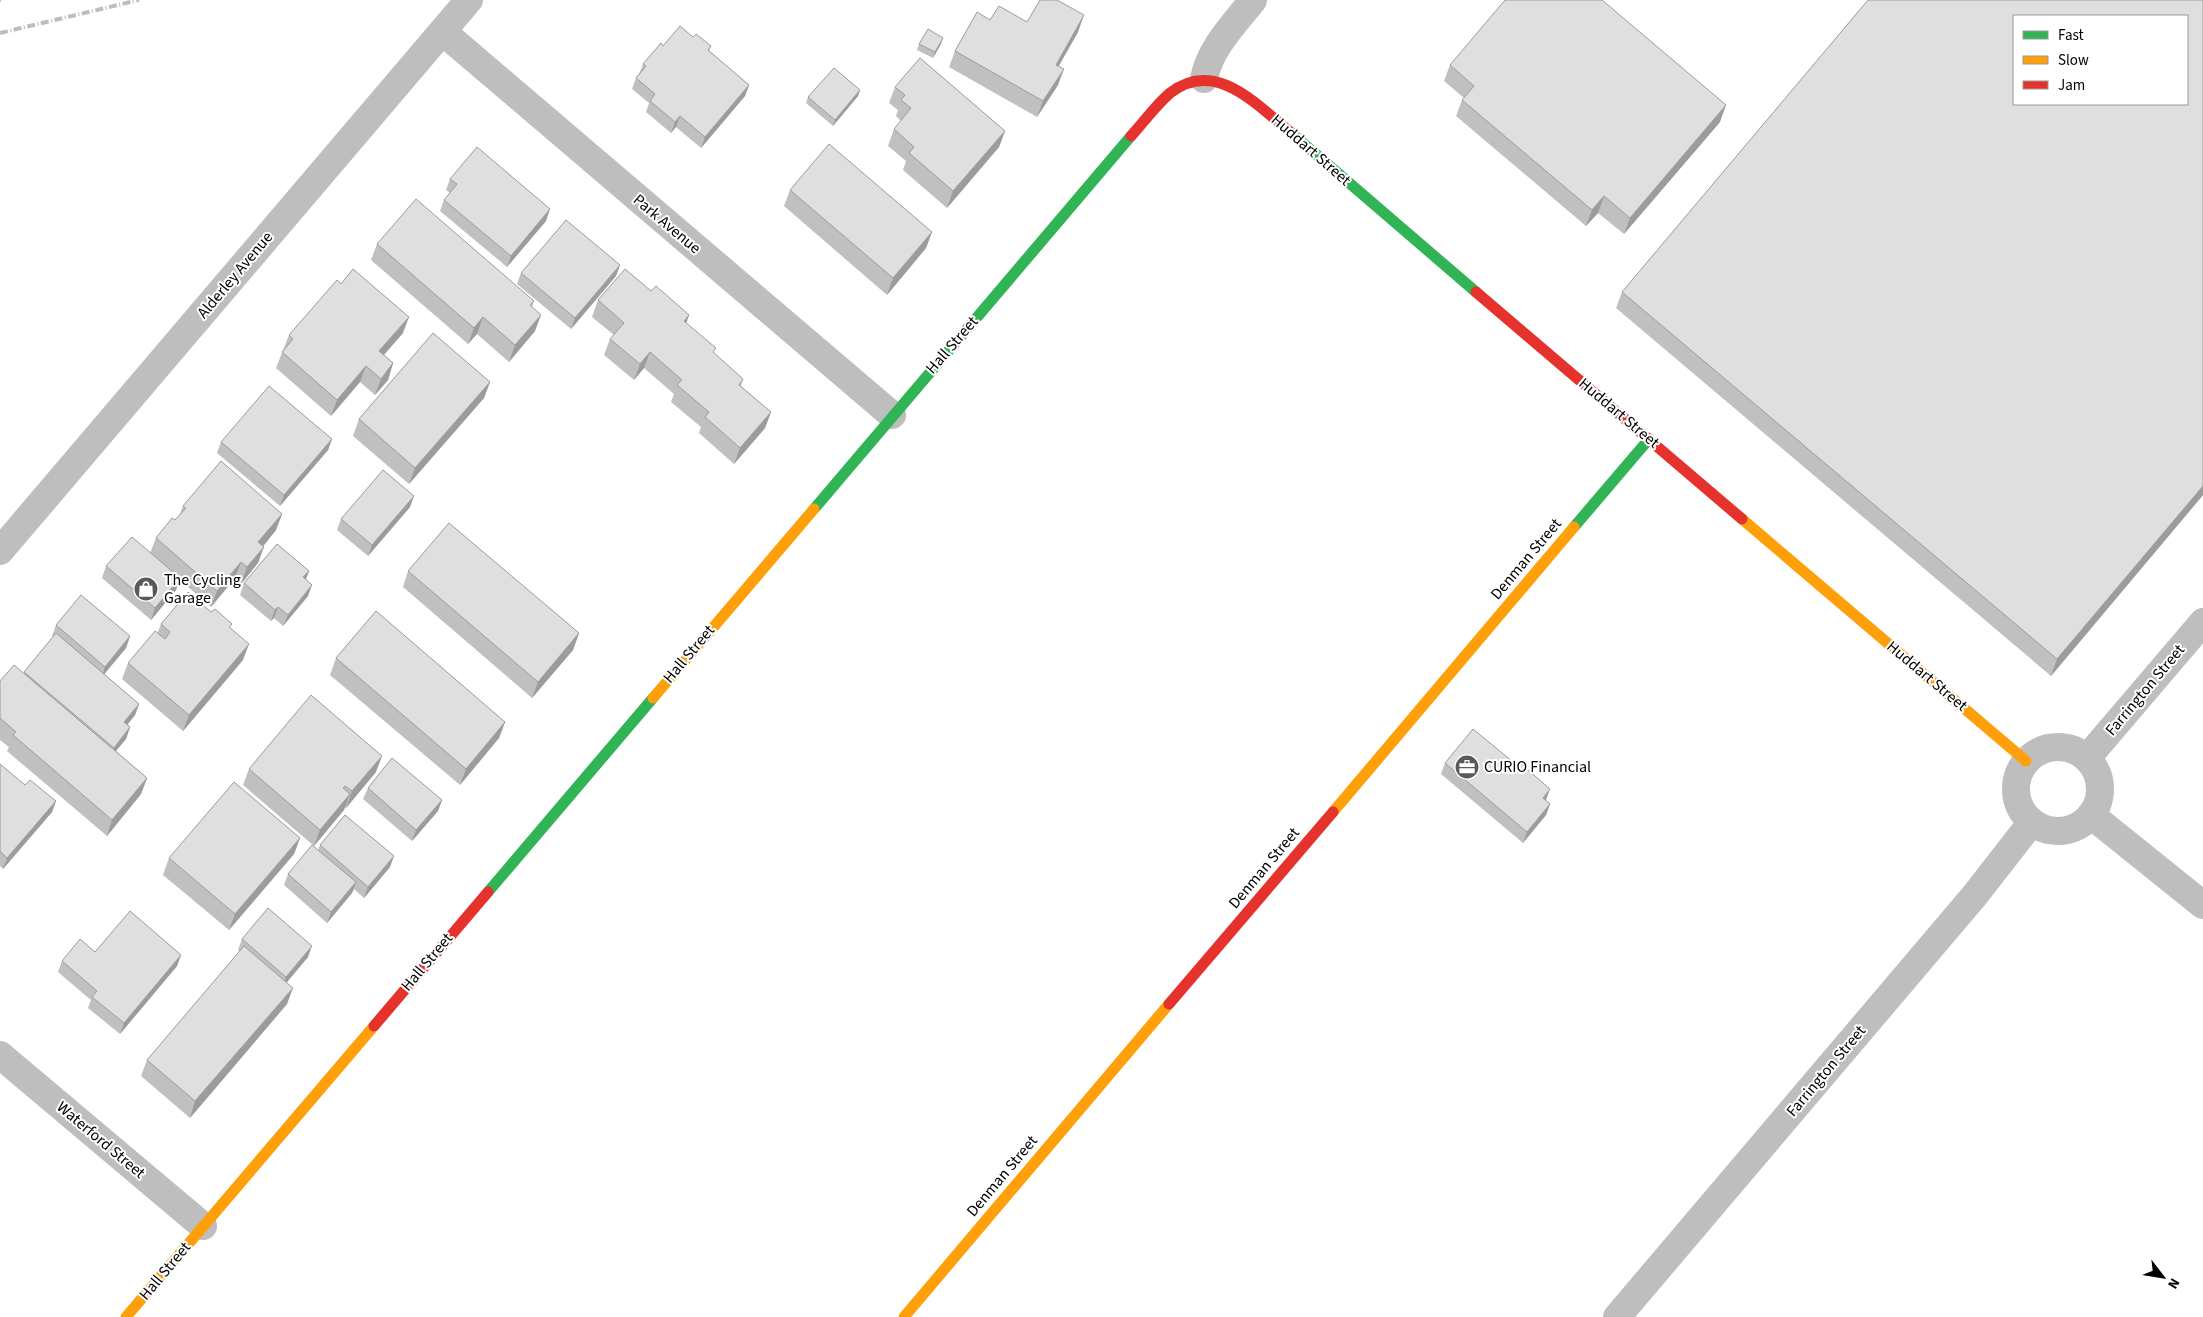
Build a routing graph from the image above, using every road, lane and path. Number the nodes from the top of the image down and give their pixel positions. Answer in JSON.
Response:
{"nodes":[{"id":1,"x":469,"y":0,"type":"edge"},
{"id":2,"x":1253,"y":0,"type":"edge"},
{"id":3,"x":443,"y":32,"type":"junction"},
{"id":4,"x":1204,"y":79,"type":"junction"},
{"id":5,"x":892,"y":415,"type":"junction"},
{"id":6,"x":1649,"y":439,"type":"junction"},
{"id":7,"x":0,"y":551,"type":"edge"},
{"id":8,"x":2203,"y":622,"type":"edge"},
{"id":9,"x":2088,"y":758,"type":"junction"},
{"id":10,"x":2026,"y":761,"type":"junction"},
{"id":11,"x":2091,"y":816,"type":"junction"},
{"id":12,"x":2031,"y":822,"type":"junction"},
{"id":13,"x":2203,"y":905,"type":"edge"},
{"id":14,"x":0,"y":1055,"type":"edge"},
{"id":15,"x":203,"y":1226,"type":"junction"},
{"id":16,"x":126,"y":1317,"type":"edge"},
{"id":17,"x":904,"y":1317,"type":"edge"},
{"id":18,"x":1617,"y":1317,"type":"edge"}],
"edges":[{"from":1,"to":3,"type":"street","name":"Alderley Avenue"},
{"from":2,"to":4,"type":"street"},
{"from":3,"to":5,"type":"street","name":"Park Avenue"},
{"from":3,"to":7,"type":"street","name":"Alderley Avenue"},
{"from":4,"to":5,"type":"street","name":"Hall Street"},
{"from":4,"to":6,"type":"street","name":"Huddart Street"},
{"from":5,"to":15,"type":"street","name":"Hall Street"},
{"from":6,"to":10,"type":"street","name":"Huddart Street"},
{"from":6,"to":17,"type":"street","name":"Denman Street"},
{"from":8,"to":9,"type":"street","name":"Farrington Street"},
{"from":9,"to":10,"type":"street"},
{"from":9,"to":11,"type":"street"},
{"from":10,"to":12,"type":"street"},
{"from":11,"to":12,"type":"street"},
{"from":11,"to":13,"type":"street"},
{"from":12,"to":18,"type":"street","name":"Farrington Street"},
{"from":14,"to":15,"type":"street","name":"Waterford Street"},
{"from":15,"to":16,"type":"street","name":"Hall Street"}]}
